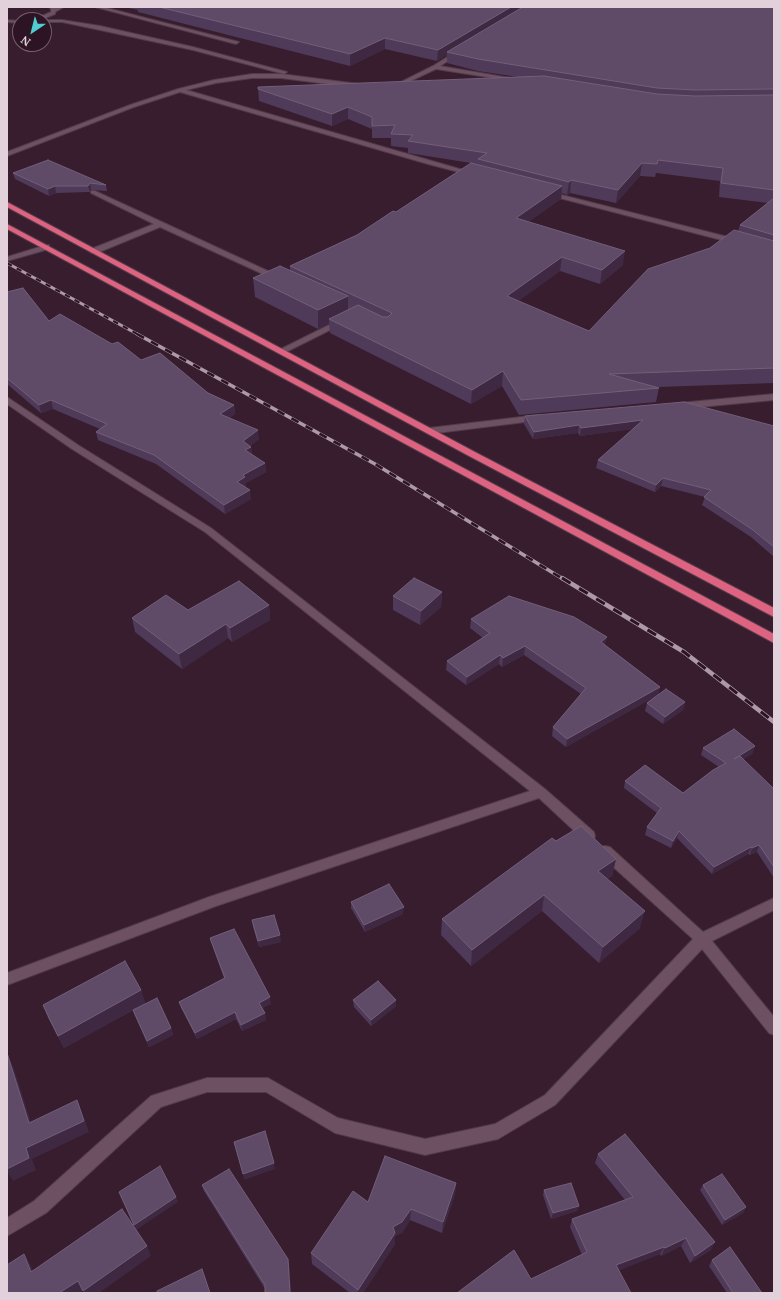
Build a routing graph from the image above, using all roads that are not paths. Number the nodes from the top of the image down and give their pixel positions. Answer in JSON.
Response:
{"nodes":[{"id":1,"x":62,"y":7,"type":"edge"},
{"id":2,"x":97,"y":7,"type":"edge"},
{"id":3,"x":52,"y":10,"type":"edge"},
{"id":4,"x":52,"y":20,"type":"edge"},
{"id":5,"x":62,"y":21,"type":"junction"},
{"id":6,"x":236,"y":42,"type":"dead end"},
{"id":7,"x":469,"y":46,"type":"edge"},
{"id":8,"x":435,"y":67,"type":"junction"},
{"id":9,"x":318,"y":80,"type":"junction"},
{"id":10,"x":528,"y":82,"type":"edge"},
{"id":11,"x":364,"y":86,"type":"edge"},
{"id":12,"x":382,"y":86,"type":"edge"},
{"id":13,"x":180,"y":90,"type":"junction"},
{"id":14,"x":7,"y":154,"type":"edge"},
{"id":15,"x":483,"y":176,"type":"edge"},
{"id":16,"x":536,"y":190,"type":"edge"},
{"id":17,"x":93,"y":192,"type":"dead end"},
{"id":18,"x":7,"y":204,"type":"edge"},
{"id":19,"x":160,"y":224,"type":"junction"},
{"id":20,"x":7,"y":226,"type":"edge"},
{"id":21,"x":744,"y":244,"type":"edge"},
{"id":22,"x":46,"y":247,"type":"junction"},
{"id":23,"x":94,"y":250,"type":"junction"},
{"id":24,"x":7,"y":259,"type":"edge"},
{"id":25,"x":288,"y":282,"type":"edge"},
{"id":26,"x":351,"y":318,"type":"edge"},
{"id":27,"x":281,"y":351,"type":"junction"},
{"id":28,"x":774,"y":397,"type":"edge"},
{"id":29,"x":7,"y":400,"type":"edge"},
{"id":30,"x":672,"y":406,"type":"edge"},
{"id":31,"x":544,"y":417,"type":"edge"},
{"id":32,"x":430,"y":431,"type":"junction"},
{"id":33,"x":774,"y":614,"type":"edge"},
{"id":34,"x":774,"y":639,"type":"edge"},
{"id":35,"x":541,"y":792,"type":"junction"},
{"id":36,"x":774,"y":904,"type":"edge"},
{"id":37,"x":702,"y":939,"type":"junction"},
{"id":38,"x":7,"y":979,"type":"edge"},
{"id":39,"x":774,"y":1028,"type":"edge"},
{"id":40,"x":7,"y":1228,"type":"edge"}],
"edges":[{"from":1,"to":3,"type":"street"},
{"from":2,"to":6,"type":"street"},
{"from":3,"to":5,"type":"street"},
{"from":4,"to":5,"type":"street"},
{"from":5,"to":9,"type":"street"},
{"from":7,"to":8,"type":"street"},
{"from":8,"to":10,"type":"street"},
{"from":8,"to":12,"type":"street"},
{"from":9,"to":11,"type":"street"},
{"from":9,"to":13,"type":"street"},
{"from":13,"to":14,"type":"street"},
{"from":13,"to":15,"type":"street"},
{"from":16,"to":21,"type":"street"},
{"from":17,"to":19,"type":"street"},
{"from":18,"to":23,"type":"highway"},
{"from":19,"to":23,"type":"street"},
{"from":19,"to":25,"type":"street"},
{"from":20,"to":22,"type":"highway"},
{"from":22,"to":24,"type":"street"},
{"from":22,"to":34,"type":"highway"},
{"from":23,"to":27,"type":"highway"},
{"from":26,"to":27,"type":"street"},
{"from":27,"to":32,"type":"highway"},
{"from":28,"to":30,"type":"street"},
{"from":29,"to":35,"type":"street"},
{"from":31,"to":32,"type":"street"},
{"from":32,"to":33,"type":"highway"},
{"from":35,"to":37,"type":"street"},
{"from":35,"to":38,"type":"street"},
{"from":36,"to":37,"type":"street"},
{"from":37,"to":39,"type":"street"},
{"from":37,"to":40,"type":"street"}]}
